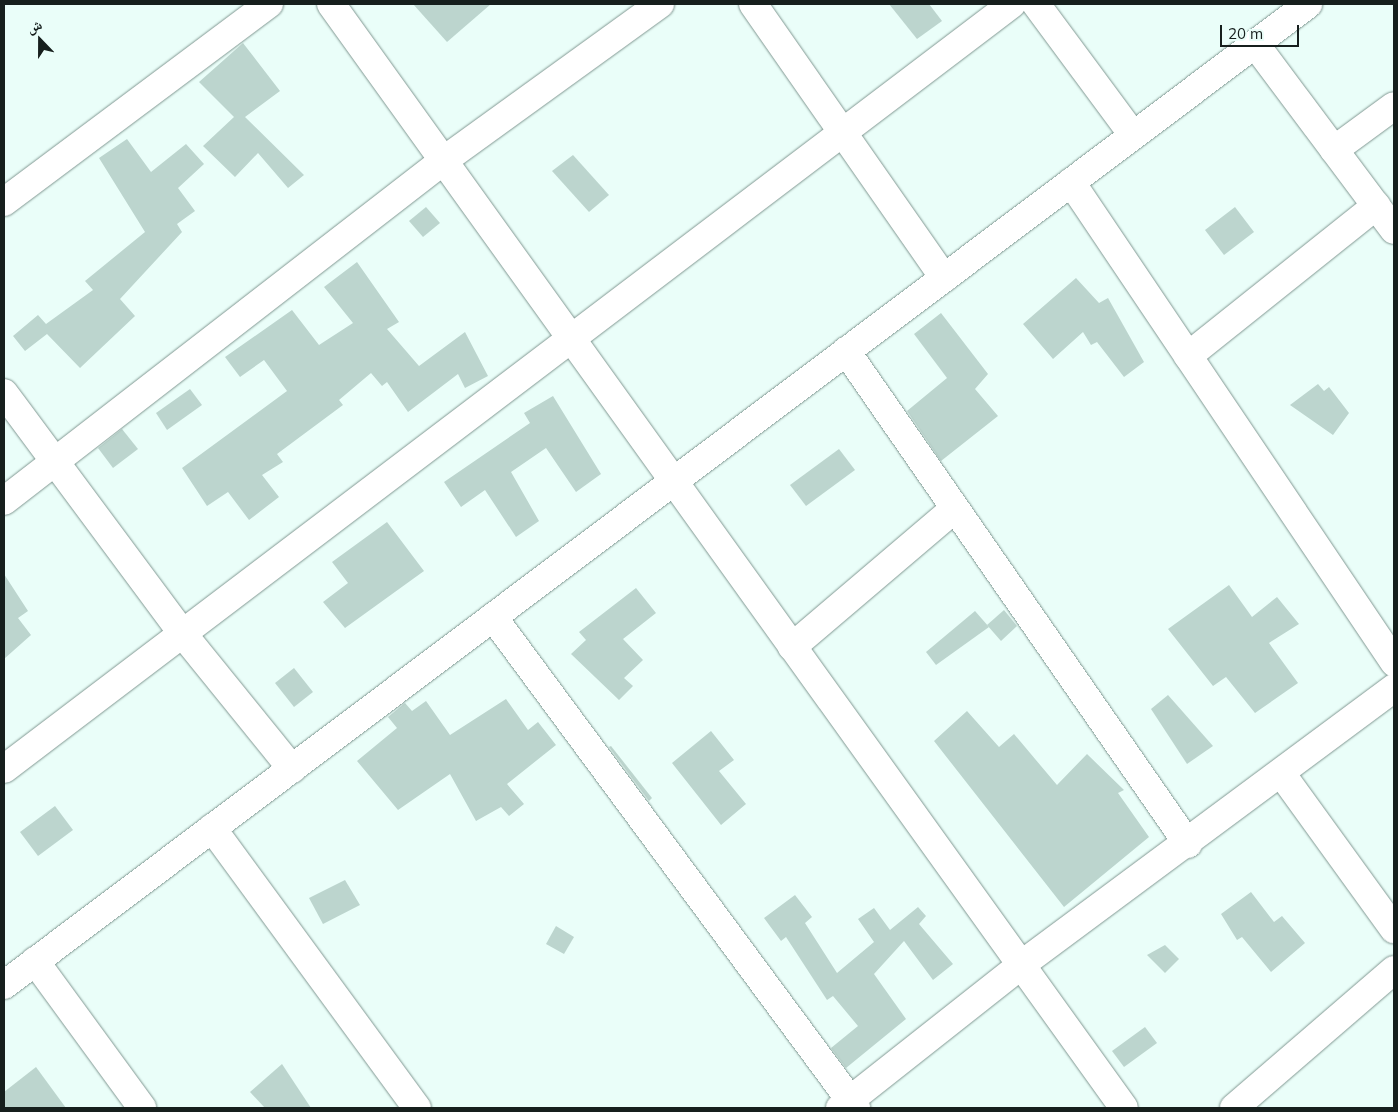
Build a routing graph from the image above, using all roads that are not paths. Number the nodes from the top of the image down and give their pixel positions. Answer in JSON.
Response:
{"nodes":[{"id":1,"x":269,"y":4,"type":"edge"},
{"id":2,"x":331,"y":4,"type":"edge"},
{"id":3,"x":660,"y":4,"type":"edge"},
{"id":4,"x":753,"y":4,"type":"edge"},
{"id":5,"x":1012,"y":4,"type":"edge"},
{"id":6,"x":1036,"y":4,"type":"edge"},
{"id":7,"x":1308,"y":4,"type":"edge"},
{"id":8,"x":1255,"y":44,"type":"junction"},
{"id":9,"x":1394,"y":106,"type":"edge"},
{"id":10,"x":842,"y":132,"type":"junction"},
{"id":11,"x":1133,"y":135,"type":"junction"},
{"id":12,"x":1334,"y":150,"type":"junction"},
{"id":13,"x":443,"y":161,"type":"junction"},
{"id":14,"x":1071,"y":182,"type":"junction"},
{"id":15,"x":4,"y":202,"type":"edge"},
{"id":16,"x":1376,"y":206,"type":"junction"},
{"id":17,"x":1394,"y":230,"type":"edge"},
{"id":18,"x":944,"y":278,"type":"junction"},
{"id":19,"x":569,"y":337,"type":"junction"},
{"id":20,"x":846,"y":352,"type":"junction"},
{"id":21,"x":1188,"y":356,"type":"junction"},
{"id":22,"x":4,"y":393,"type":"edge"},
{"id":23,"x":53,"y":463,"type":"junction"},
{"id":24,"x":672,"y":482,"type":"junction"},
{"id":25,"x":4,"y":500,"type":"edge"},
{"id":26,"x":953,"y":510,"type":"junction"},
{"id":27,"x":494,"y":617,"type":"junction"},
{"id":28,"x":182,"y":633,"type":"junction"},
{"id":29,"x":792,"y":648,"type":"junction"},
{"id":30,"x":1394,"y":662,"type":"edge"},
{"id":31,"x":1394,"y":688,"type":"edge"},
{"id":32,"x":4,"y":769,"type":"edge"},
{"id":33,"x":292,"y":769,"type":"junction"},
{"id":34,"x":1281,"y":773,"type":"junction"},
{"id":35,"x":212,"y":828,"type":"junction"},
{"id":36,"x":1188,"y":844,"type":"junction"},
{"id":37,"x":1394,"y":929,"type":"edge"},
{"id":38,"x":35,"y":961,"type":"junction"},
{"id":39,"x":1022,"y":965,"type":"junction"},
{"id":40,"x":1394,"y":970,"type":"edge"},
{"id":41,"x":4,"y":985,"type":"edge"},
{"id":42,"x":849,"y":1106,"type":"edge"},
{"id":43,"x":142,"y":1108,"type":"edge"},
{"id":44,"x":417,"y":1108,"type":"edge"},
{"id":45,"x":1124,"y":1108,"type":"edge"},
{"id":46,"x":1234,"y":1108,"type":"edge"}],
"edges":[{"from":1,"to":15,"type":"street"},
{"from":2,"to":13,"type":"street"},
{"from":3,"to":13,"type":"street"},
{"from":4,"to":10,"type":"street"},
{"from":5,"to":10,"type":"street"},
{"from":6,"to":11,"type":"street"},
{"from":7,"to":8,"type":"street"},
{"from":8,"to":11,"type":"street"},
{"from":8,"to":12,"type":"street"},
{"from":9,"to":12,"type":"street"},
{"from":10,"to":18,"type":"street"},
{"from":10,"to":19,"type":"street"},
{"from":11,"to":14,"type":"street"},
{"from":12,"to":16,"type":"street"},
{"from":13,"to":19,"type":"street"},
{"from":13,"to":23,"type":"street"},
{"from":14,"to":18,"type":"street"},
{"from":14,"to":21,"type":"street"},
{"from":16,"to":17,"type":"street"},
{"from":16,"to":21,"type":"street"},
{"from":18,"to":20,"type":"street"},
{"from":19,"to":24,"type":"street"},
{"from":19,"to":28,"type":"street"},
{"from":20,"to":24,"type":"street"},
{"from":20,"to":26,"type":"street"},
{"from":21,"to":30,"type":"street"},
{"from":22,"to":23,"type":"street"},
{"from":23,"to":25,"type":"street"},
{"from":23,"to":28,"type":"street"},
{"from":24,"to":27,"type":"street"},
{"from":24,"to":29,"type":"street"},
{"from":26,"to":29,"type":"street"},
{"from":26,"to":36,"type":"street"},
{"from":27,"to":33,"type":"street"},
{"from":27,"to":42,"type":"street"},
{"from":28,"to":32,"type":"street"},
{"from":28,"to":33,"type":"street"},
{"from":29,"to":39,"type":"street"},
{"from":31,"to":34,"type":"street"},
{"from":33,"to":35,"type":"street"},
{"from":34,"to":36,"type":"street"},
{"from":34,"to":37,"type":"street"},
{"from":35,"to":38,"type":"street"},
{"from":35,"to":44,"type":"street"},
{"from":36,"to":39,"type":"street"},
{"from":38,"to":41,"type":"street"},
{"from":38,"to":43,"type":"street"},
{"from":39,"to":42,"type":"street"},
{"from":39,"to":45,"type":"street"},
{"from":40,"to":46,"type":"street"}]}
